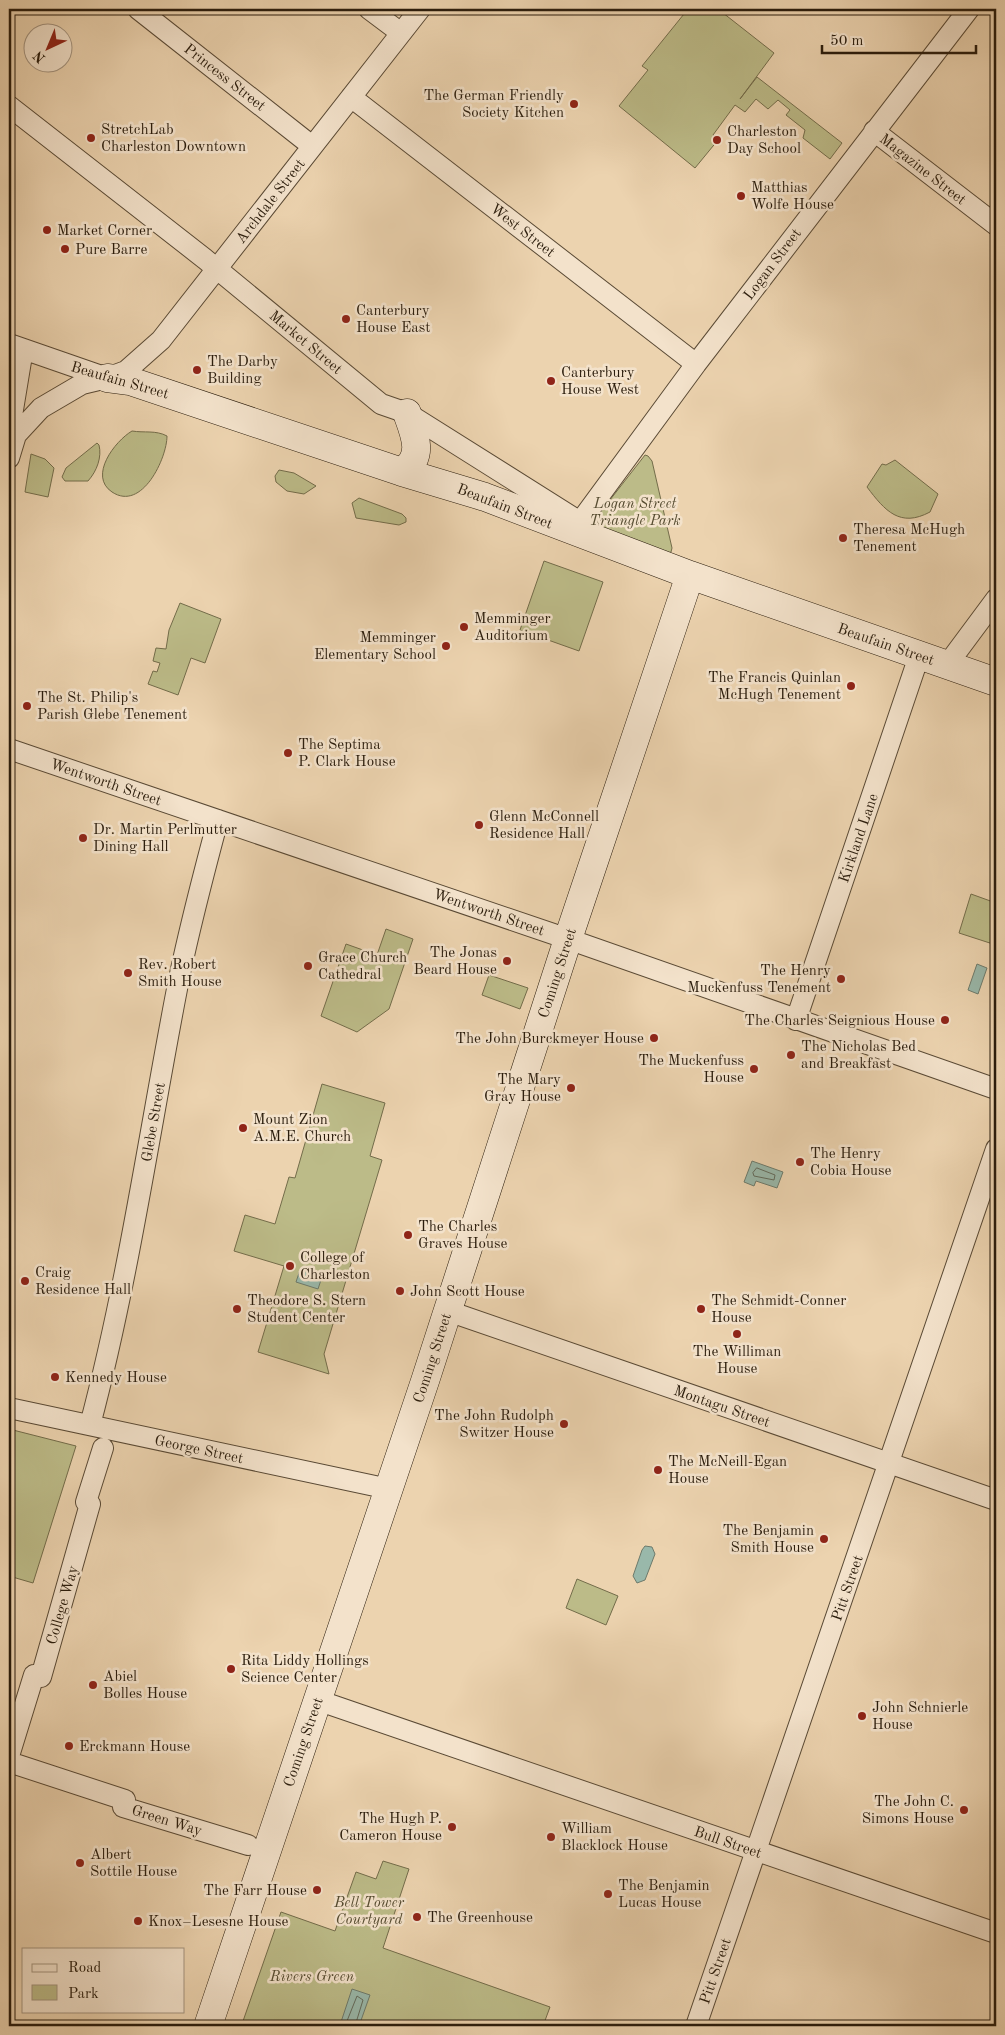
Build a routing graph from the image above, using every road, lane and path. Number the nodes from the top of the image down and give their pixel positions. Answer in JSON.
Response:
{"nodes":[{"id":1,"x":138,"y":9,"type":"edge"},
{"id":2,"x":369,"y":9,"type":"edge"},
{"id":3,"x":420,"y":9,"type":"edge"},
{"id":4,"x":969,"y":9,"type":"edge"},
{"id":5,"x":401,"y":33,"type":"junction"},
{"id":6,"x":351,"y":97,"type":"junction"},
{"id":7,"x":9,"y":106,"type":"edge"},
{"id":8,"x":874,"y":131,"type":"junction"},
{"id":9,"x":312,"y":146,"type":"junction"},
{"id":10,"x":996,"y":226,"type":"edge"},
{"id":11,"x":217,"y":269,"type":"junction"},
{"id":12,"x":16,"y":347,"type":"edge"},
{"id":13,"x":696,"y":364,"type":"junction"},
{"id":14,"x":108,"y":378,"type":"junction"},
{"id":15,"x":407,"y":413,"type":"junction"},
{"id":16,"x":9,"y":434,"type":"edge"},
{"id":17,"x":9,"y":458,"type":"edge"},
{"id":18,"x":402,"y":472,"type":"junction"},
{"id":19,"x":580,"y":522,"type":"junction"},
{"id":20,"x":624,"y":549,"type":"junction"},
{"id":21,"x":690,"y":575,"type":"junction"},
{"id":22,"x":996,"y":599,"type":"edge"},
{"id":23,"x":920,"y":656,"type":"junction"},
{"id":24,"x":947,"y":665,"type":"junction"},
{"id":25,"x":996,"y":682,"type":"edge"},
{"id":26,"x":9,"y":749,"type":"edge"},
{"id":27,"x":218,"y":820,"type":"junction"},
{"id":28,"x":568,"y":939,"type":"junction"},
{"id":29,"x":796,"y":1020,"type":"junction"},
{"id":30,"x":996,"y":1089,"type":"edge"},
{"id":31,"x":996,"y":1149,"type":"edge"},
{"id":32,"x":448,"y":1311,"type":"junction"},
{"id":33,"x":9,"y":1408,"type":"edge"},
{"id":34,"x":90,"y":1425,"type":"junction"},
{"id":35,"x":103,"y":1448,"type":"dead end"},
{"id":36,"x":889,"y":1463,"type":"junction"},
{"id":37,"x":389,"y":1489,"type":"junction"},
{"id":38,"x":996,"y":1500,"type":"edge"},
{"id":39,"x":318,"y":1700,"type":"junction"},
{"id":40,"x":9,"y":1756,"type":"edge"},
{"id":41,"x":9,"y":1762,"type":"edge"},
{"id":42,"x":248,"y":1845,"type":"dead end"},
{"id":43,"x":756,"y":1851,"type":"junction"},
{"id":44,"x":996,"y":1933,"type":"edge"},
{"id":45,"x":208,"y":2026,"type":"edge"},
{"id":46,"x":696,"y":2026,"type":"edge"}],
"edges":[{"from":1,"to":9,"type":"street","name":"Princess Street"},
{"from":2,"to":5,"type":"street"},
{"from":3,"to":5,"type":"street","name":"Archdale Street"},
{"from":4,"to":8,"type":"street","name":"Logan Street"},
{"from":5,"to":6,"type":"street","name":"Archdale Street"},
{"from":6,"to":9,"type":"street","name":"Archdale Street"},
{"from":6,"to":13,"type":"street","name":"West Street"},
{"from":7,"to":11,"type":"street","name":"Market Street"},
{"from":8,"to":10,"type":"street","name":"Magazine Street"},
{"from":8,"to":13,"type":"street","name":"Logan Street"},
{"from":9,"to":11,"type":"street","name":"Archdale Street"},
{"from":11,"to":14,"type":"street","name":"Archdale Street"},
{"from":11,"to":15,"type":"street","name":"Market Street"},
{"from":12,"to":14,"type":"street","name":"Beaufain Street"},
{"from":12,"to":16,"type":"street"},
{"from":13,"to":19,"type":"street","name":"Logan Street"},
{"from":14,"to":17,"type":"street","name":"Archdale Street"},
{"from":14,"to":18,"type":"street","name":"Beaufain Street"},
{"from":15,"to":18,"type":"street"},
{"from":15,"to":19,"type":"street","name":"Market Street"},
{"from":18,"to":20,"type":"street","name":"Beaufain Street"},
{"from":19,"to":20,"type":"street","name":"Market Street"},
{"from":20,"to":21,"type":"street","name":"Beaufain Street"},
{"from":21,"to":23,"type":"street","name":"Beaufain Street"},
{"from":21,"to":28,"type":"street","name":"Coming Street"},
{"from":22,"to":24,"type":"street"},
{"from":23,"to":24,"type":"street","name":"Beaufain Street"},
{"from":23,"to":29,"type":"street","name":"Kirkland Lane"},
{"from":24,"to":25,"type":"street","name":"Beaufain Street"},
{"from":26,"to":27,"type":"street","name":"Wentworth Street"},
{"from":27,"to":28,"type":"street","name":"Wentworth Street"},
{"from":27,"to":34,"type":"street","name":"Glebe Street"},
{"from":28,"to":29,"type":"street","name":"Wentworth Street"},
{"from":28,"to":32,"type":"street","name":"Coming Street"},
{"from":29,"to":30,"type":"street","name":"Wentworth Street"},
{"from":31,"to":36,"type":"street","name":"Pitt Street"},
{"from":32,"to":36,"type":"street","name":"Montagu Street"},
{"from":32,"to":37,"type":"street","name":"Coming Street"},
{"from":33,"to":34,"type":"street","name":"George Street"},
{"from":34,"to":37,"type":"street","name":"George Street"},
{"from":35,"to":40,"type":"street","name":"College Way"},
{"from":36,"to":38,"type":"street","name":"Montagu Street"},
{"from":36,"to":43,"type":"street","name":"Pitt Street"},
{"from":37,"to":39,"type":"street","name":"Coming Street"},
{"from":39,"to":43,"type":"street","name":"Bull Street"},
{"from":39,"to":45,"type":"street","name":"Coming Street"},
{"from":41,"to":42,"type":"street","name":"Green Way"},
{"from":43,"to":44,"type":"street","name":"Bull Street"},
{"from":43,"to":46,"type":"street","name":"Pitt Street"}]}
